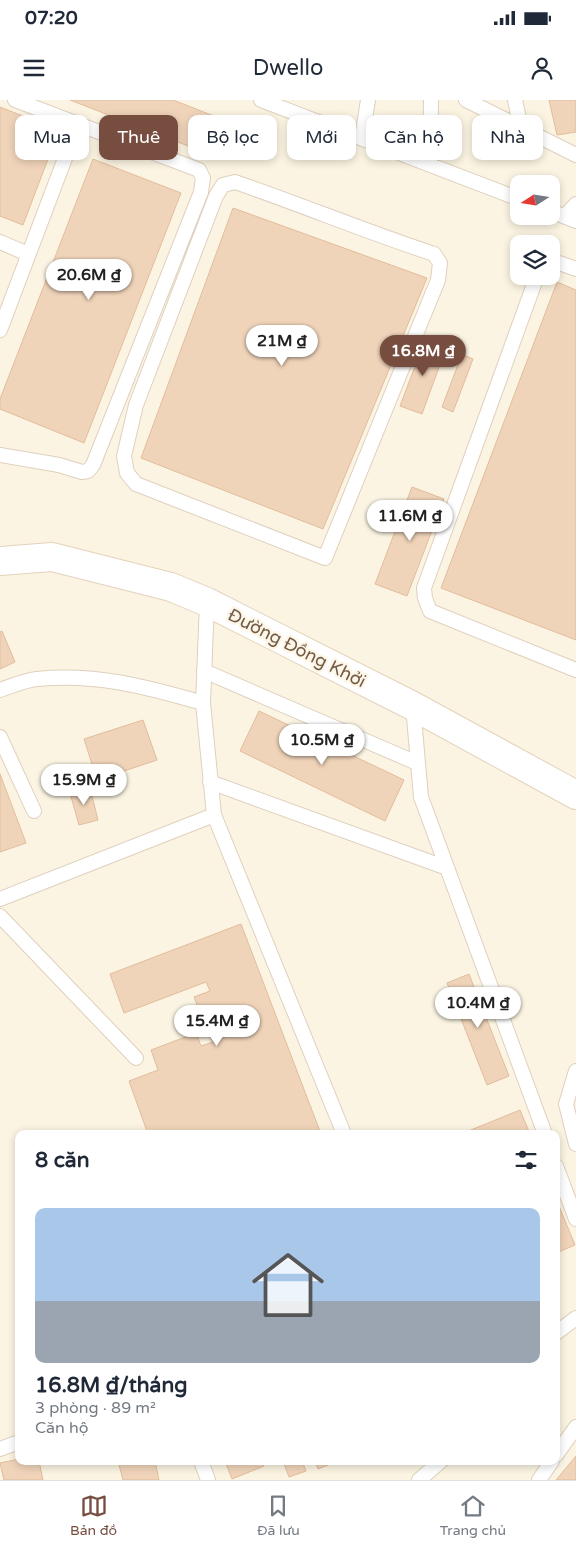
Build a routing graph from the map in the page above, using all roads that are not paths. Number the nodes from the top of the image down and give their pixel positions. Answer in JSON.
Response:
{"nodes":[{"id":1,"x":15,"y":100,"type":"edge"},
{"id":2,"x":261,"y":100,"type":"edge"},
{"id":3,"x":368,"y":100,"type":"edge"},
{"id":4,"x":431,"y":100,"type":"edge"},
{"id":5,"x":466,"y":100,"type":"edge"},
{"id":6,"x":515,"y":100,"type":"edge"},
{"id":7,"x":54,"y":115,"type":"edge"},
{"id":8,"x":495,"y":115,"type":"edge"},
{"id":9,"x":518,"y":115,"type":"edge"},
{"id":10,"x":89,"y":128,"type":"edge"},
{"id":11,"x":362,"y":138,"type":"junction"},
{"id":12,"x":543,"y":139,"type":"edge"},
{"id":13,"x":576,"y":155,"type":"edge"},
{"id":14,"x":64,"y":160,"type":"edge"},
{"id":15,"x":430,"y":164,"type":"junction"},
{"id":16,"x":510,"y":195,"type":"edge"},
{"id":17,"x":576,"y":204,"type":"edge"},
{"id":18,"x":570,"y":218,"type":"edge"},
{"id":19,"x":0,"y":242,"type":"edge"},
{"id":20,"x":28,"y":254,"type":"junction"},
{"id":21,"x":560,"y":263,"type":"edge"},
{"id":22,"x":576,"y":269,"type":"edge"},
{"id":23,"x":534,"y":285,"type":"edge"},
{"id":24,"x":0,"y":330,"type":"edge"},
{"id":25,"x":0,"y":455,"type":"edge"},
{"id":26,"x":325,"y":558,"type":"joint"},
{"id":27,"x":0,"y":561,"type":"edge"},
{"id":28,"x":206,"y":602,"type":"junction"},
{"id":29,"x":576,"y":670,"type":"edge"},
{"id":30,"x":204,"y":671,"type":"junction"},
{"id":31,"x":0,"y":690,"type":"edge"},
{"id":32,"x":203,"y":703,"type":"junction"},
{"id":33,"x":413,"y":706,"type":"junction"},
{"id":34,"x":0,"y":737,"type":"edge"},
{"id":35,"x":417,"y":763,"type":"junction"},
{"id":36,"x":210,"y":782,"type":"junction"},
{"id":37,"x":576,"y":795,"type":"edge"},
{"id":38,"x":34,"y":811,"type":"dead end"},
{"id":39,"x":214,"y":815,"type":"junction"},
{"id":40,"x":447,"y":868,"type":"junction"},
{"id":41,"x":0,"y":900,"type":"edge"},
{"id":42,"x":0,"y":916,"type":"edge"},
{"id":43,"x":136,"y":1058,"type":"dead end"},
{"id":44,"x":576,"y":1071,"type":"edge"},
{"id":45,"x":342,"y":1130,"type":"edge"},
{"id":46,"x":543,"y":1130,"type":"edge"},
{"id":47,"x":576,"y":1144,"type":"edge"},
{"id":48,"x":560,"y":1177,"type":"edge"},
{"id":49,"x":576,"y":1219,"type":"edge"},
{"id":50,"x":576,"y":1318,"type":"edge"},
{"id":51,"x":560,"y":1329,"type":"edge"},
{"id":52,"x":576,"y":1426,"type":"edge"},
{"id":53,"x":15,"y":1443,"type":"edge"},
{"id":54,"x":0,"y":1449,"type":"edge"},
{"id":55,"x":560,"y":1449,"type":"edge"},
{"id":56,"x":202,"y":1465,"type":"edge"},
{"id":57,"x":436,"y":1465,"type":"edge"},
{"id":58,"x":549,"y":1465,"type":"edge"},
{"id":59,"x":208,"y":1480,"type":"edge"},
{"id":60,"x":419,"y":1480,"type":"edge"},
{"id":61,"x":539,"y":1480,"type":"edge"}],
"edges":[{"from":1,"to":7,"type":"lane"},
{"from":2,"to":11,"type":"lane"},
{"from":3,"to":11,"type":"lane"},
{"from":4,"to":15,"type":"lane"},
{"from":5,"to":8,"type":"lane"},
{"from":6,"to":9,"type":"lane"},
{"from":10,"to":25,"type":"lane"},
{"from":11,"to":15,"type":"lane"},
{"from":12,"to":13,"type":"lane"},
{"from":14,"to":20,"type":"lane"},
{"from":15,"to":16,"type":"lane"},
{"from":17,"to":18,"type":"lane"},
{"from":19,"to":20,"type":"lane"},
{"from":20,"to":24,"type":"lane"},
{"from":21,"to":22,"type":"lane"},
{"from":23,"to":29,"type":"lane"},
{"from":26,"to":26,"type":"lane"},
{"from":27,"to":28,"type":"main road","name":"Đường Đồng Khởi"},
{"from":28,"to":30,"type":"lane"},
{"from":28,"to":33,"type":"main road","name":"Đường Đồng Khởi"},
{"from":30,"to":32,"type":"lane"},
{"from":30,"to":35,"type":"lane"},
{"from":31,"to":32,"type":"lane"},
{"from":32,"to":36,"type":"lane"},
{"from":33,"to":35,"type":"lane"},
{"from":33,"to":37,"type":"main road","name":"Đường Đồng Khởi"},
{"from":34,"to":38,"type":"lane"},
{"from":35,"to":40,"type":"lane"},
{"from":36,"to":39,"type":"lane"},
{"from":36,"to":40,"type":"lane"},
{"from":39,"to":41,"type":"lane"},
{"from":39,"to":45,"type":"lane"},
{"from":40,"to":46,"type":"lane"},
{"from":42,"to":43,"type":"lane"},
{"from":44,"to":47,"type":"lane"},
{"from":48,"to":49,"type":"lane"},
{"from":50,"to":51,"type":"lane"},
{"from":52,"to":55,"type":"lane"},
{"from":53,"to":54,"type":"lane"},
{"from":56,"to":59,"type":"lane"},
{"from":57,"to":60,"type":"lane"},
{"from":58,"to":61,"type":"lane"}]}
